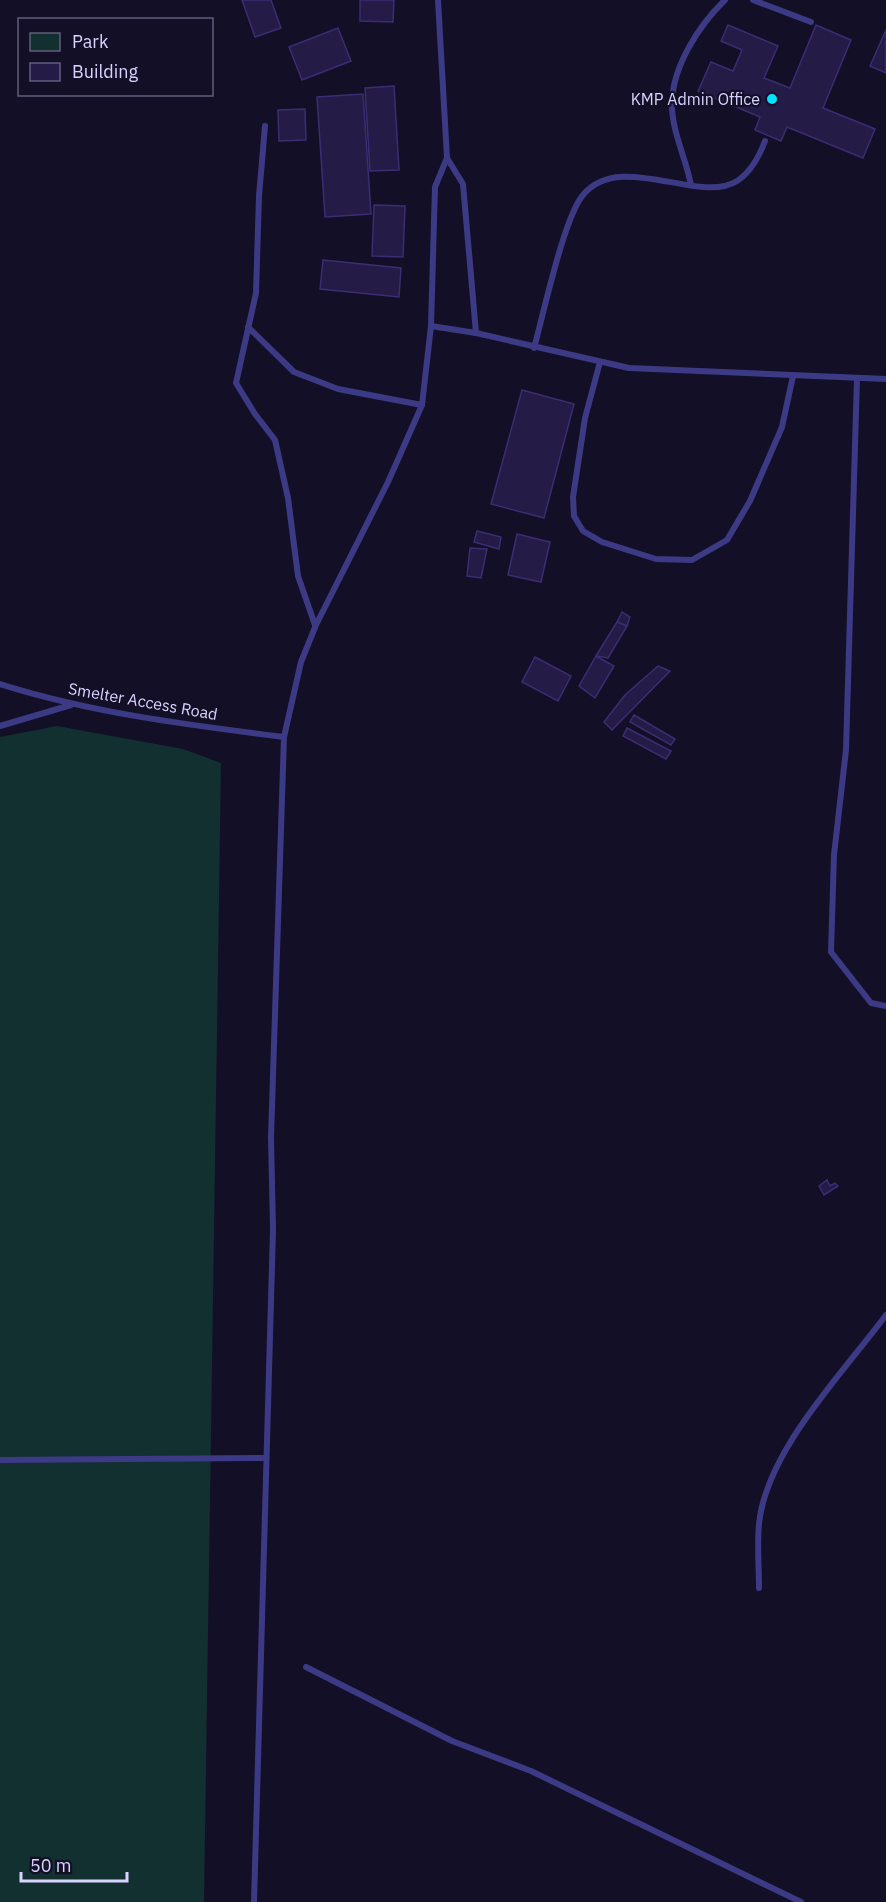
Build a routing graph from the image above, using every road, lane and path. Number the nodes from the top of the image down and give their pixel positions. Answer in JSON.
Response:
{"nodes":[{"id":1,"x":438,"y":0,"type":"edge"},
{"id":2,"x":724,"y":0,"type":"edge"},
{"id":3,"x":753,"y":0,"type":"edge"},
{"id":4,"x":811,"y":22,"type":"dead end"},
{"id":5,"x":265,"y":126,"type":"dead end"},
{"id":6,"x":765,"y":141,"type":"dead end"},
{"id":7,"x":447,"y":158,"type":"junction"},
{"id":8,"x":691,"y":184,"type":"junction"},
{"id":9,"x":431,"y":326,"type":"junction"},
{"id":10,"x":248,"y":327,"type":"junction"},
{"id":11,"x":476,"y":333,"type":"junction"},
{"id":12,"x":534,"y":348,"type":"junction"},
{"id":13,"x":600,"y":362,"type":"junction"},
{"id":14,"x":793,"y":376,"type":"junction"},
{"id":15,"x":857,"y":378,"type":"junction"},
{"id":16,"x":886,"y":379,"type":"edge"},
{"id":17,"x":422,"y":405,"type":"junction"},
{"id":18,"x":316,"y":625,"type":"junction"},
{"id":19,"x":0,"y":684,"type":"edge"},
{"id":20,"x":73,"y":705,"type":"junction"},
{"id":21,"x":0,"y":726,"type":"edge"},
{"id":22,"x":284,"y":737,"type":"junction"},
{"id":23,"x":886,"y":1006,"type":"edge"},
{"id":24,"x":886,"y":1316,"type":"edge"},
{"id":25,"x":265,"y":1458,"type":"junction"},
{"id":26,"x":0,"y":1460,"type":"edge"},
{"id":27,"x":759,"y":1588,"type":"dead end"},
{"id":28,"x":306,"y":1667,"type":"dead end"},
{"id":29,"x":254,"y":1902,"type":"edge"},
{"id":30,"x":801,"y":1902,"type":"edge"}],
"edges":[{"from":1,"to":7,"type":"lane"},
{"from":2,"to":8,"type":"lane"},
{"from":3,"to":4,"type":"lane"},
{"from":5,"to":10,"type":"lane"},
{"from":6,"to":8,"type":"lane"},
{"from":7,"to":9,"type":"lane"},
{"from":7,"to":11,"type":"lane"},
{"from":8,"to":12,"type":"lane"},
{"from":9,"to":11,"type":"lane"},
{"from":9,"to":17,"type":"lane"},
{"from":10,"to":17,"type":"lane"},
{"from":10,"to":18,"type":"lane"},
{"from":11,"to":12,"type":"lane"},
{"from":12,"to":13,"type":"lane"},
{"from":13,"to":14,"type":"lane"},
{"from":13,"to":14,"type":"lane"},
{"from":14,"to":15,"type":"lane"},
{"from":15,"to":16,"type":"lane"},
{"from":15,"to":23,"type":"lane"},
{"from":17,"to":18,"type":"lane"},
{"from":18,"to":22,"type":"lane"},
{"from":19,"to":20,"type":"lane","name":"Smelter Access Road"},
{"from":20,"to":21,"type":"lane"},
{"from":20,"to":22,"type":"lane","name":"Smelter Access Road"},
{"from":22,"to":25,"type":"lane"},
{"from":24,"to":27,"type":"lane"},
{"from":25,"to":26,"type":"lane"},
{"from":25,"to":29,"type":"lane"},
{"from":28,"to":30,"type":"lane"}]}
